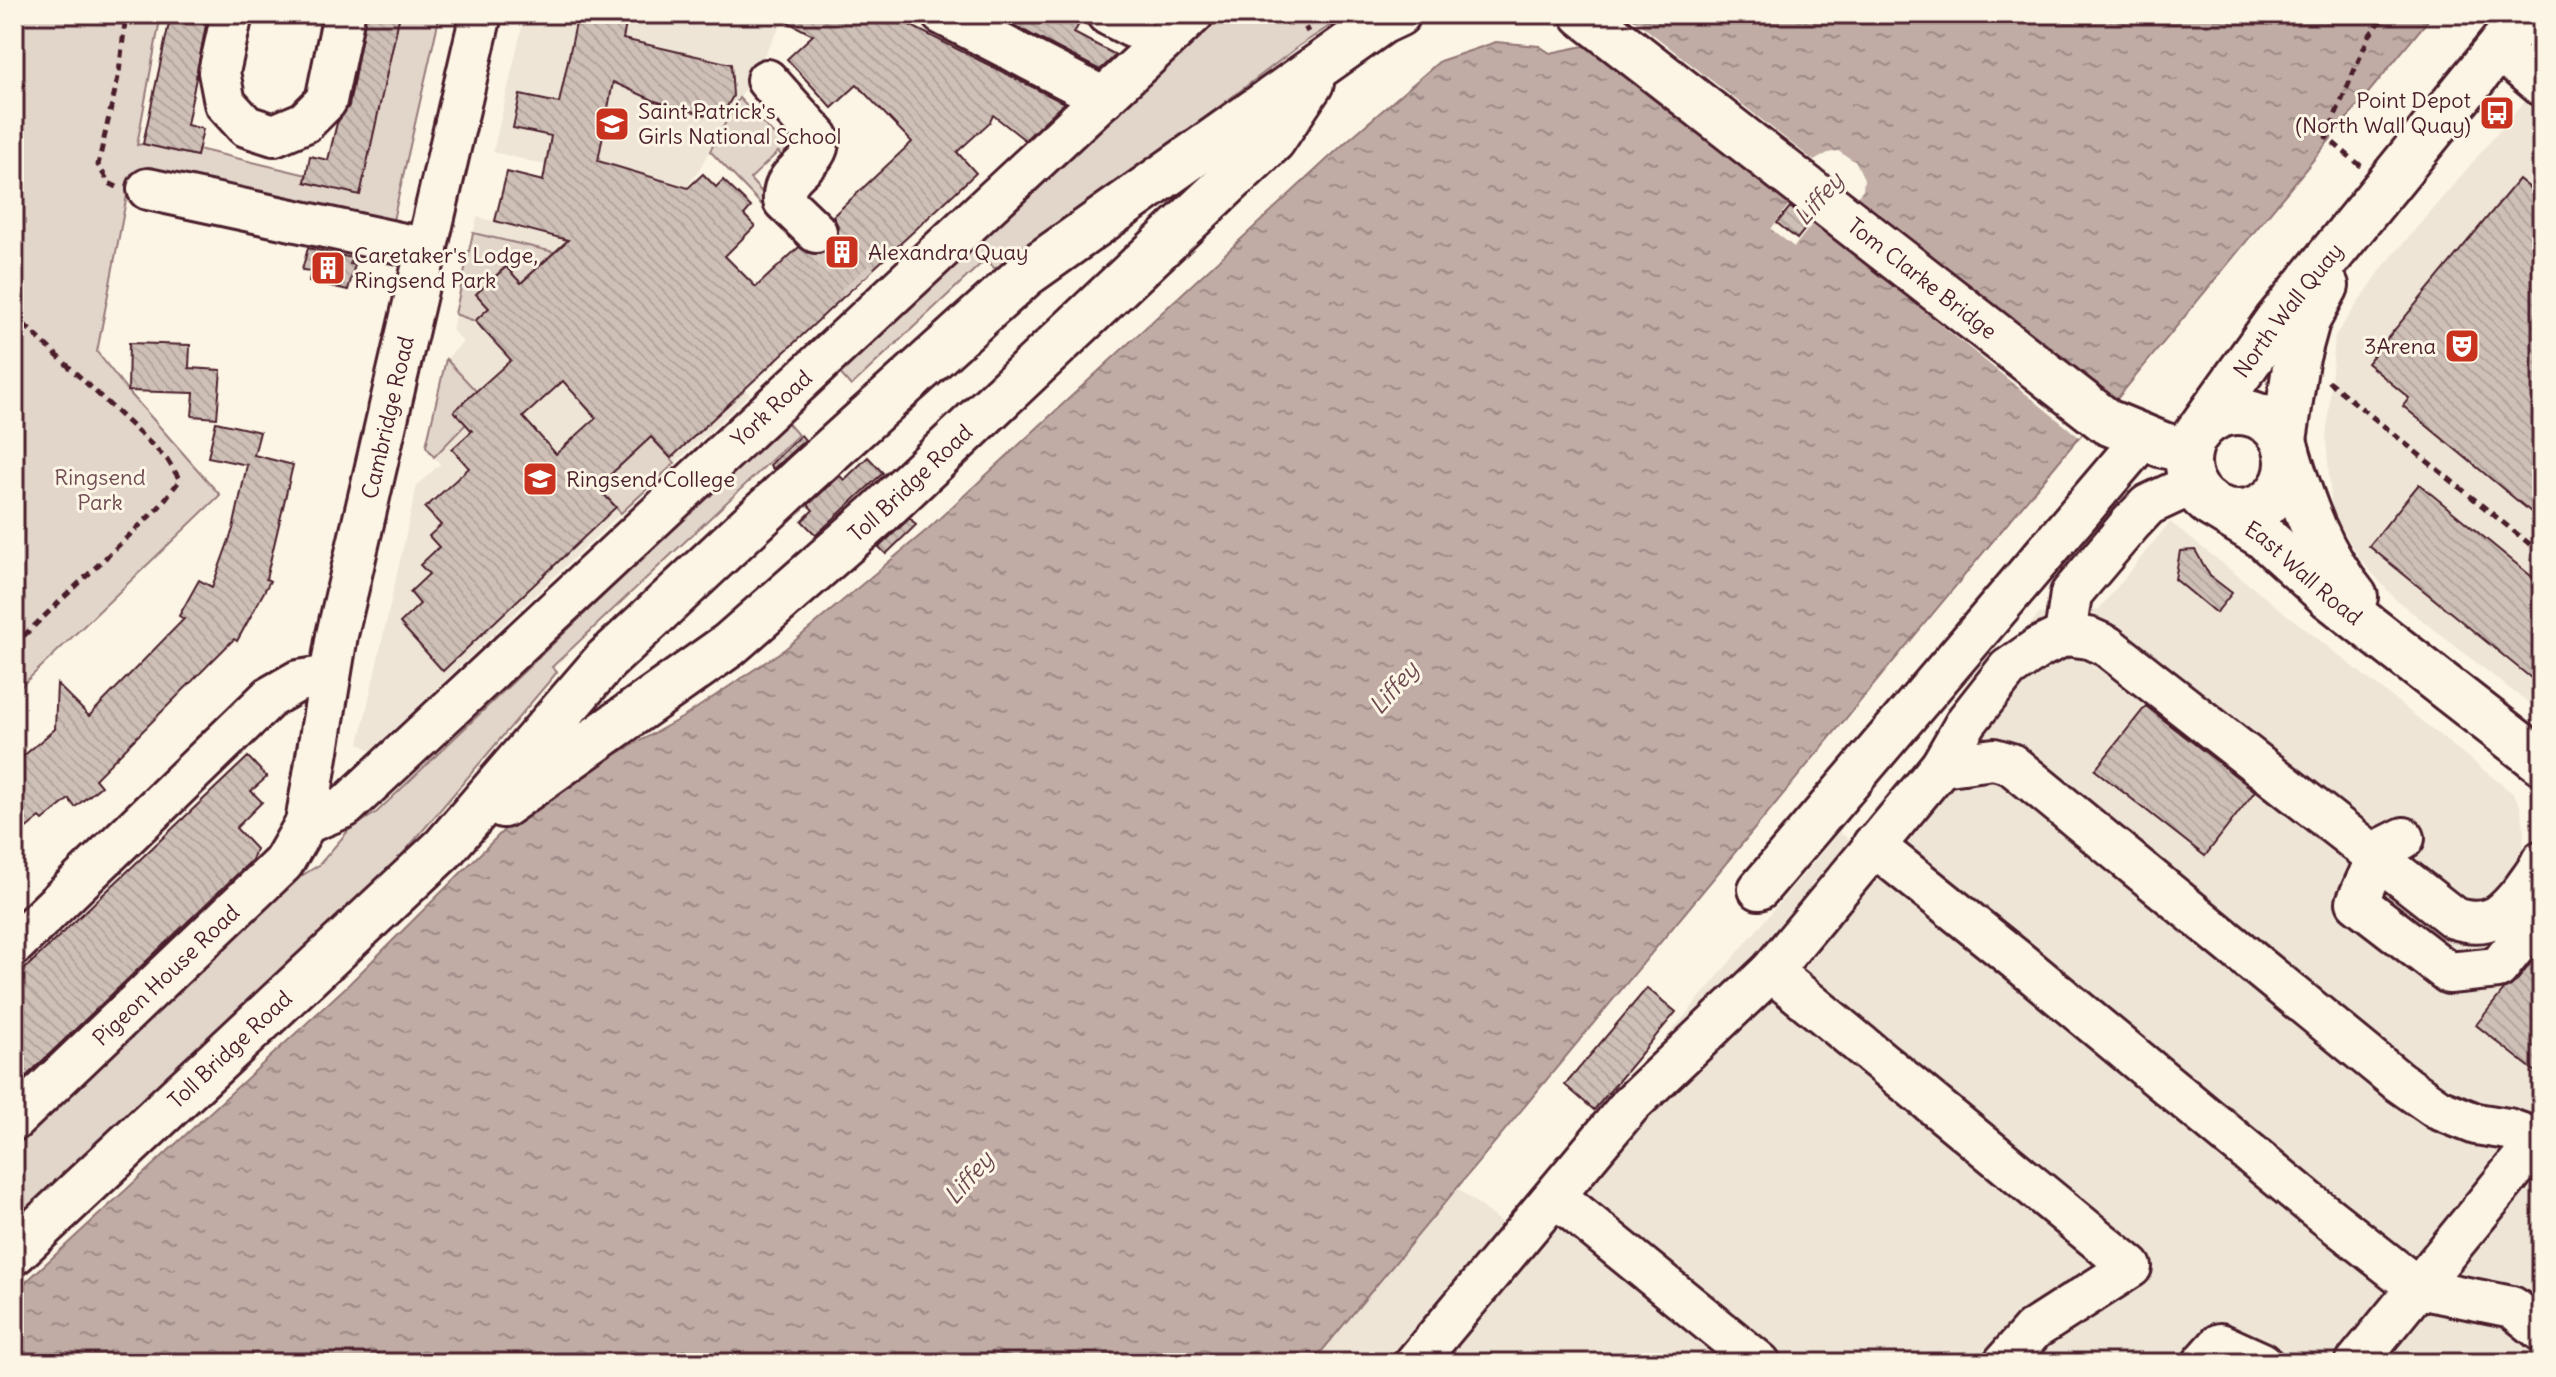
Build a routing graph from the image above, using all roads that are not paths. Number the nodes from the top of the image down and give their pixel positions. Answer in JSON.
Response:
{"nodes":[{"id":1,"x":232,"y":14,"type":"edge"},
{"id":2,"x":344,"y":14,"type":"edge"},
{"id":3,"x":481,"y":14,"type":"edge"},
{"id":4,"x":942,"y":14,"type":"edge"},
{"id":5,"x":1193,"y":14,"type":"edge"},
{"id":6,"x":1398,"y":14,"type":"edge"},
{"id":7,"x":2526,"y":14,"type":"edge"},
{"id":8,"x":1588,"y":17,"type":"edge"},
{"id":9,"x":2497,"y":48,"type":"junction"},
{"id":10,"x":1326,"y":62,"type":"junction"},
{"id":11,"x":767,"y":80,"type":"dead end"},
{"id":12,"x":2542,"y":86,"type":"edge"},
{"id":13,"x":1098,"y":95,"type":"junction"},
{"id":14,"x":2374,"y":182,"type":"junction"},
{"id":15,"x":148,"y":189,"type":"road end"},
{"id":16,"x":816,"y":232,"type":"tunnel mouth"},
{"id":17,"x":427,"y":249,"type":"junction"},
{"id":18,"x":2126,"y":429,"type":"junction"},
{"id":19,"x":2286,"y":446,"type":"junction"},
{"id":20,"x":2198,"y":467,"type":"junction"},
{"id":21,"x":2065,"y":635,"type":"junction"},
{"id":22,"x":2396,"y":648,"type":"junction"},
{"id":23,"x":330,"y":676,"type":"junction"},
{"id":24,"x":2542,"y":762,"type":"edge"},
{"id":25,"x":1941,"y":766,"type":"junction"},
{"id":26,"x":306,"y":823,"type":"junction"},
{"id":27,"x":1873,"y":845,"type":"junction"},
{"id":28,"x":444,"y":848,"type":"junction"},
{"id":29,"x":2390,"y":849,"type":"junction"},
{"id":30,"x":2542,"y":861,"type":"edge"},
{"id":31,"x":1759,"y":889,"type":"dead end"},
{"id":32,"x":2542,"y":912,"type":"edge"},
{"id":33,"x":14,"y":945,"type":"edge"},
{"id":34,"x":1771,"y":971,"type":"junction"},
{"id":35,"x":14,"y":1120,"type":"edge"},
{"id":36,"x":2540,"y":1140,"type":"edge"},
{"id":37,"x":1555,"y":1196,"type":"junction"},
{"id":38,"x":14,"y":1252,"type":"edge"},
{"id":39,"x":2418,"y":1288,"type":"junction"},
{"id":40,"x":2542,"y":1331,"type":"edge"},
{"id":41,"x":1415,"y":1363,"type":"edge"},
{"id":42,"x":1760,"y":1363,"type":"edge"},
{"id":43,"x":2004,"y":1363,"type":"edge"},
{"id":44,"x":2203,"y":1363,"type":"edge"},
{"id":45,"x":2262,"y":1363,"type":"edge"},
{"id":46,"x":2356,"y":1363,"type":"edge"}],
"edges":[{"from":1,"to":2,"type":"street"},
{"from":3,"to":17,"type":"street","name":"Cambridge Road"},
{"from":4,"to":13,"type":"street"},
{"from":5,"to":13,"type":"street","name":"York Road"},
{"from":6,"to":10,"type":"main road","name":"Toll Bridge Road"},
{"from":7,"to":9,"type":"main road","name":"North Wall Quay"},
{"from":8,"to":18,"type":"main road","name":"Tom Clarke Bridge"},
{"from":9,"to":12,"type":"street"},
{"from":9,"to":14,"type":"main road","name":"North Wall Quay"},
{"from":10,"to":28,"type":"main road","name":"Toll Bridge Road"},
{"from":10,"to":28,"type":"main road","name":"Toll Bridge Road"},
{"from":11,"to":16,"type":"street"},
{"from":13,"to":26,"type":"street","name":"York Road"},
{"from":14,"to":19,"type":"main road","name":"North Wall Quay"},
{"from":14,"to":20,"type":"main road","name":"North Wall Quay"},
{"from":15,"to":17,"type":"street"},
{"from":17,"to":23,"type":"street","name":"Cambridge Road"},
{"from":18,"to":20,"type":"main road","name":"Tom Clarke Bridge"},
{"from":18,"to":31,"type":"street"},
{"from":19,"to":20,"type":"main road"},
{"from":19,"to":20,"type":"main road","name":"North Wall Quay"},
{"from":19,"to":22,"type":"main road","name":"East Wall Road"},
{"from":20,"to":21,"type":"street"},
{"from":20,"to":22,"type":"main road","name":"East Wall Road"},
{"from":21,"to":25,"type":"street"},
{"from":21,"to":29,"type":"street"},
{"from":22,"to":24,"type":"main road","name":"East Wall Road"},
{"from":23,"to":26,"type":"street","name":"Cambridge Road"},
{"from":23,"to":33,"type":"street"},
{"from":25,"to":27,"type":"street"},
{"from":25,"to":36,"type":"street"},
{"from":26,"to":35,"type":"street","name":"Pigeon House Road"},
{"from":27,"to":34,"type":"street"},
{"from":27,"to":39,"type":"street"},
{"from":28,"to":38,"type":"main road","name":"Toll Bridge Road"},
{"from":29,"to":30,"type":"street"},
{"from":29,"to":32,"type":"street"},
{"from":34,"to":37,"type":"street"},
{"from":34,"to":43,"type":"street"},
{"from":36,"to":39,"type":"street"},
{"from":37,"to":41,"type":"street"},
{"from":37,"to":42,"type":"street"},
{"from":39,"to":40,"type":"street"},
{"from":39,"to":46,"type":"street"},
{"from":44,"to":45,"type":"street"}]}
